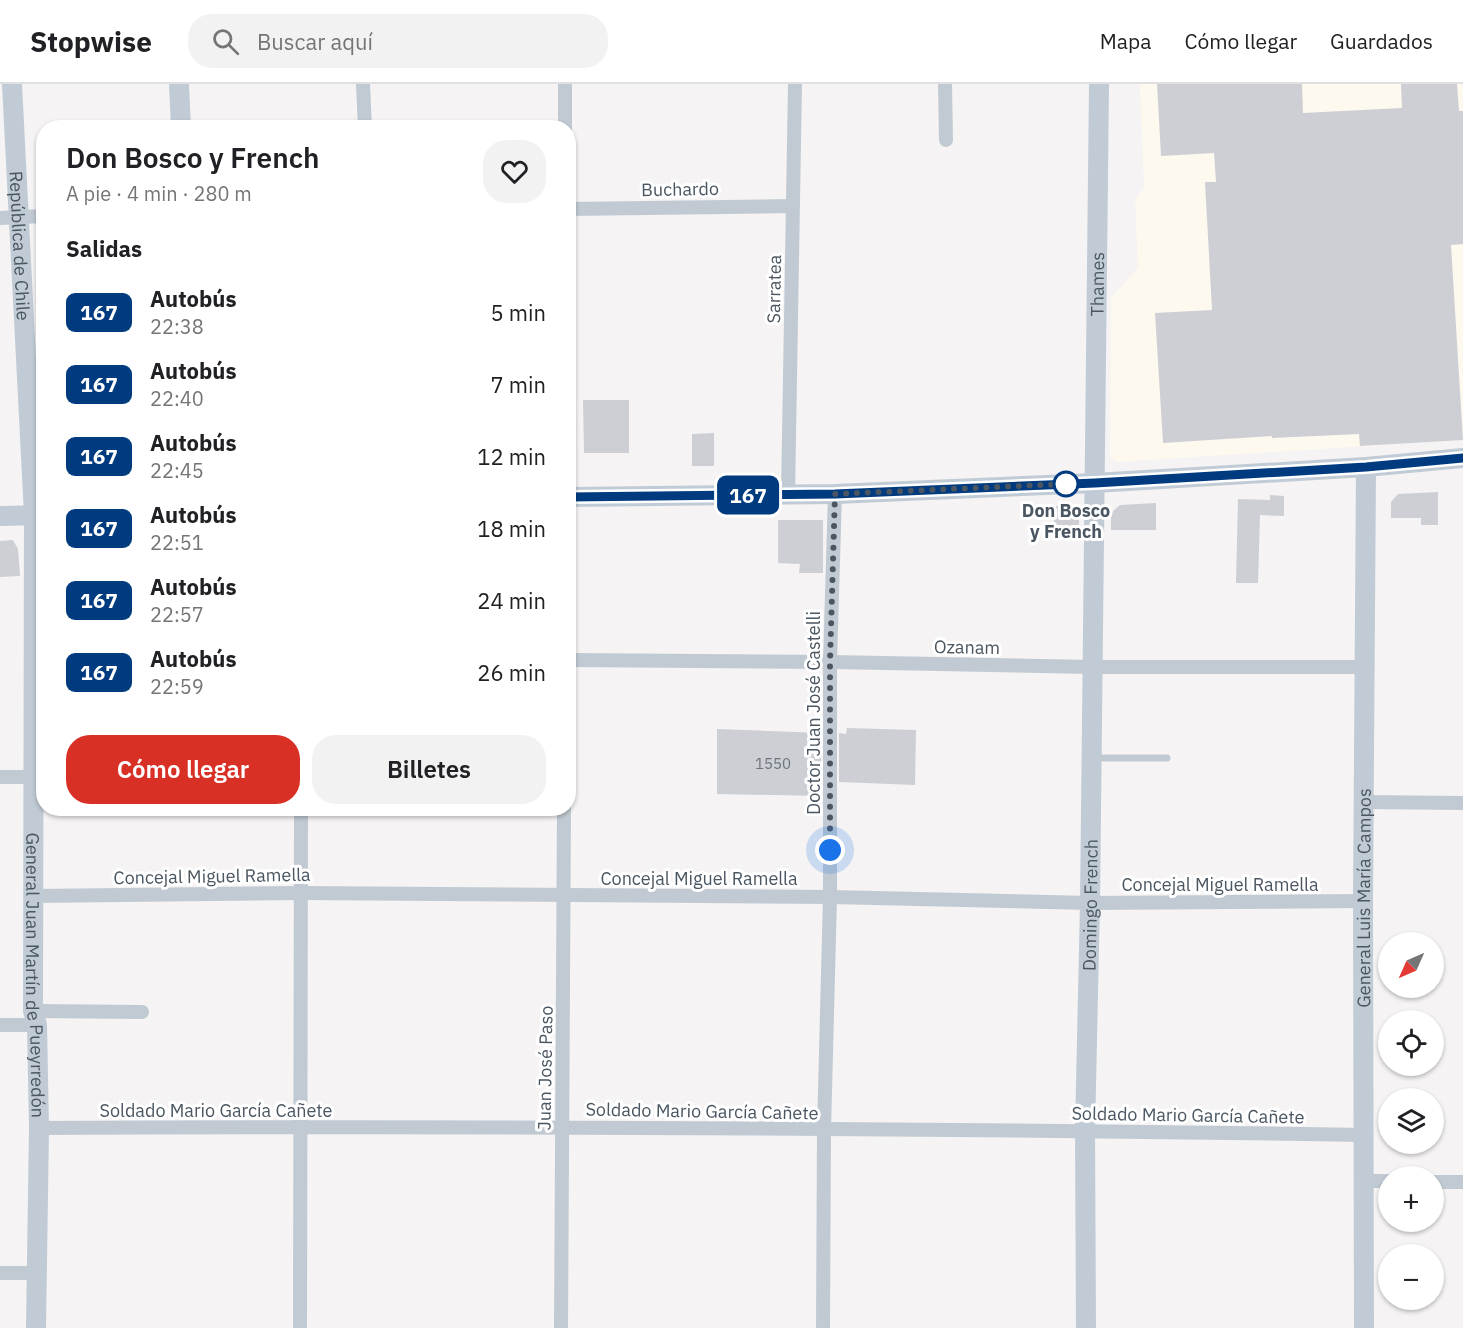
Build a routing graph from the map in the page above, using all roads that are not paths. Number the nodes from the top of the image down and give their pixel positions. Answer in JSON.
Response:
{"nodes":[{"id":1,"x":12,"y":84,"type":"edge"},
{"id":2,"x":179,"y":84,"type":"edge"},
{"id":3,"x":363,"y":84,"type":"edge"},
{"id":4,"x":565,"y":84,"type":"edge"},
{"id":5,"x":795,"y":84,"type":"edge"},
{"id":6,"x":945,"y":84,"type":"edge"},
{"id":7,"x":1099,"y":84,"type":"edge"},
{"id":8,"x":181,"y":120,"type":"edge"},
{"id":9,"x":365,"y":120,"type":"edge"},
{"id":10,"x":565,"y":120,"type":"edge"},
{"id":11,"x":946,"y":140,"type":"dead end"},
{"id":12,"x":793,"y":206,"type":"junction"},
{"id":13,"x":576,"y":209,"type":"edge"},
{"id":14,"x":36,"y":216,"type":"edge"},
{"id":15,"x":9,"y":218,"type":"edge"},
{"id":16,"x":1463,"y":458,"type":"edge"},
{"id":17,"x":1366,"y":467,"type":"junction"},
{"id":18,"x":1463,"y":472,"type":"edge"},
{"id":19,"x":1095,"y":483,"type":"junction"},
{"id":20,"x":36,"y":485,"type":"edge"},
{"id":21,"x":835,"y":494,"type":"junction"},
{"id":22,"x":788,"y":495,"type":"junction"},
{"id":23,"x":576,"y":497,"type":"edge"},
{"id":24,"x":36,"y":515,"type":"edge"},
{"id":25,"x":0,"y":516,"type":"edge"},
{"id":26,"x":576,"y":660,"type":"edge"},
{"id":27,"x":830,"y":662,"type":"junction"},
{"id":28,"x":1092,"y":667,"type":"junction"},
{"id":29,"x":1366,"y":667,"type":"junction"},
{"id":30,"x":36,"y":730,"type":"edge"},
{"id":31,"x":1091,"y":758,"type":"junction"},
{"id":32,"x":1167,"y":758,"type":"dead end"},
{"id":33,"x":0,"y":777,"type":"edge"},
{"id":34,"x":34,"y":777,"type":"junction"},
{"id":35,"x":1365,"y":802,"type":"junction"},
{"id":36,"x":1463,"y":803,"type":"edge"},
{"id":37,"x":301,"y":816,"type":"edge"},
{"id":38,"x":564,"y":816,"type":"edge"},
{"id":39,"x":300,"y":892,"type":"junction"},
{"id":40,"x":565,"y":895,"type":"junction"},
{"id":41,"x":34,"y":896,"type":"junction"},
{"id":42,"x":830,"y":897,"type":"junction"},
{"id":43,"x":1364,"y":901,"type":"junction"},
{"id":44,"x":1090,"y":903,"type":"junction"},
{"id":45,"x":142,"y":1012,"type":"dead end"},
{"id":46,"x":35,"y":1018,"type":"junction"},
{"id":47,"x":0,"y":1025,"type":"edge"},
{"id":48,"x":300,"y":1127,"type":"junction"},
{"id":49,"x":562,"y":1127,"type":"junction"},
{"id":50,"x":39,"y":1128,"type":"junction"},
{"id":51,"x":824,"y":1130,"type":"junction"},
{"id":52,"x":1085,"y":1131,"type":"junction"},
{"id":53,"x":1365,"y":1135,"type":"junction"},
{"id":54,"x":1365,"y":1181,"type":"junction"},
{"id":55,"x":1378,"y":1181,"type":"edge"},
{"id":56,"x":1444,"y":1182,"type":"edge"},
{"id":57,"x":1463,"y":1182,"type":"edge"},
{"id":58,"x":0,"y":1273,"type":"edge"},
{"id":59,"x":38,"y":1273,"type":"junction"},
{"id":60,"x":36,"y":1328,"type":"edge"},
{"id":61,"x":300,"y":1328,"type":"edge"},
{"id":62,"x":561,"y":1328,"type":"edge"},
{"id":63,"x":823,"y":1328,"type":"edge"},
{"id":64,"x":1086,"y":1328,"type":"edge"},
{"id":65,"x":1364,"y":1328,"type":"edge"}],
"edges":[{"from":1,"to":15,"type":"street","name":"República de Chile"},
{"from":2,"to":8,"type":"street"},
{"from":3,"to":9,"type":"street"},
{"from":4,"to":10,"type":"street"},
{"from":5,"to":12,"type":"street","name":"Sarratea"},
{"from":6,"to":11,"type":"street"},
{"from":7,"to":19,"type":"street","name":"Thames"},
{"from":12,"to":13,"type":"street","name":"Buchardo"},
{"from":12,"to":22,"type":"street","name":"Sarratea"},
{"from":14,"to":15,"type":"street"},
{"from":15,"to":20,"type":"street","name":"República de Chile"},
{"from":16,"to":17,"type":"street"},
{"from":17,"to":18,"type":"street"},
{"from":17,"to":19,"type":"street"},
{"from":17,"to":29,"type":"street","name":"General Luis María Campos"},
{"from":19,"to":21,"type":"street"},
{"from":19,"to":28,"type":"street","name":"Domingo French"},
{"from":21,"to":22,"type":"street"},
{"from":21,"to":27,"type":"street","name":"Doctor Juan José Castelli"},
{"from":22,"to":23,"type":"street"},
{"from":24,"to":25,"type":"street"},
{"from":26,"to":27,"type":"street","name":"Ozanam"},
{"from":27,"to":28,"type":"street","name":"Ozanam"},
{"from":27,"to":42,"type":"street","name":"Doctor Juan José Castelli"},
{"from":28,"to":29,"type":"street","name":"Ozanam"},
{"from":28,"to":31,"type":"street","name":"Domingo French"},
{"from":29,"to":35,"type":"street","name":"General Luis María Campos"},
{"from":30,"to":34,"type":"street","name":"General Juan Martín de Pueyrredón"},
{"from":31,"to":32,"type":"lane"},
{"from":31,"to":44,"type":"street","name":"Domingo French"},
{"from":33,"to":34,"type":"street"},
{"from":34,"to":41,"type":"street","name":"General Juan Martín de Pueyrredón"},
{"from":35,"to":36,"type":"street"},
{"from":35,"to":43,"type":"street","name":"General Luis María Campos"},
{"from":37,"to":39,"type":"street"},
{"from":38,"to":40,"type":"street","name":"Juan José Paso"},
{"from":39,"to":40,"type":"street","name":"Concejal Miguel Ramella"},
{"from":39,"to":41,"type":"street","name":"Concejal Miguel Ramella"},
{"from":39,"to":48,"type":"street"},
{"from":40,"to":42,"type":"street","name":"Concejal Miguel Ramella"},
{"from":40,"to":49,"type":"street","name":"Juan José Paso"},
{"from":41,"to":46,"type":"street","name":"General Juan Martín de Pueyrredón"},
{"from":42,"to":44,"type":"street","name":"Concejal Miguel Ramella"},
{"from":42,"to":51,"type":"street","name":"Doctor Juan José Castelli"},
{"from":43,"to":44,"type":"street","name":"Concejal Miguel Ramella"},
{"from":43,"to":53,"type":"street","name":"General Luis María Campos"},
{"from":44,"to":52,"type":"street","name":"Domingo French"},
{"from":45,"to":46,"type":"street"},
{"from":46,"to":47,"type":"street"},
{"from":46,"to":50,"type":"street","name":"General Juan Martín de Pueyrredón"},
{"from":48,"to":49,"type":"street","name":"Soldado Mario García Cañete"},
{"from":48,"to":50,"type":"street","name":"Soldado Mario García Cañete"},
{"from":48,"to":61,"type":"street"},
{"from":49,"to":51,"type":"street","name":"Soldado Mario García Cañete"},
{"from":49,"to":62,"type":"street","name":"Juan José Paso"},
{"from":50,"to":59,"type":"street","name":"General Juan Martín de Pueyrredón"},
{"from":51,"to":52,"type":"street","name":"Soldado Mario García Cañete"},
{"from":51,"to":63,"type":"street","name":"Doctor Juan José Castelli"},
{"from":52,"to":53,"type":"street","name":"Soldado Mario García Cañete"},
{"from":52,"to":64,"type":"street","name":"Domingo French"},
{"from":53,"to":54,"type":"street","name":"General Luis María Campos"},
{"from":54,"to":55,"type":"street"},
{"from":54,"to":65,"type":"street","name":"General Luis María Campos"},
{"from":56,"to":57,"type":"street"},
{"from":58,"to":59,"type":"street"},
{"from":59,"to":60,"type":"street","name":"General Juan Martín de Pueyrredón"}]}
